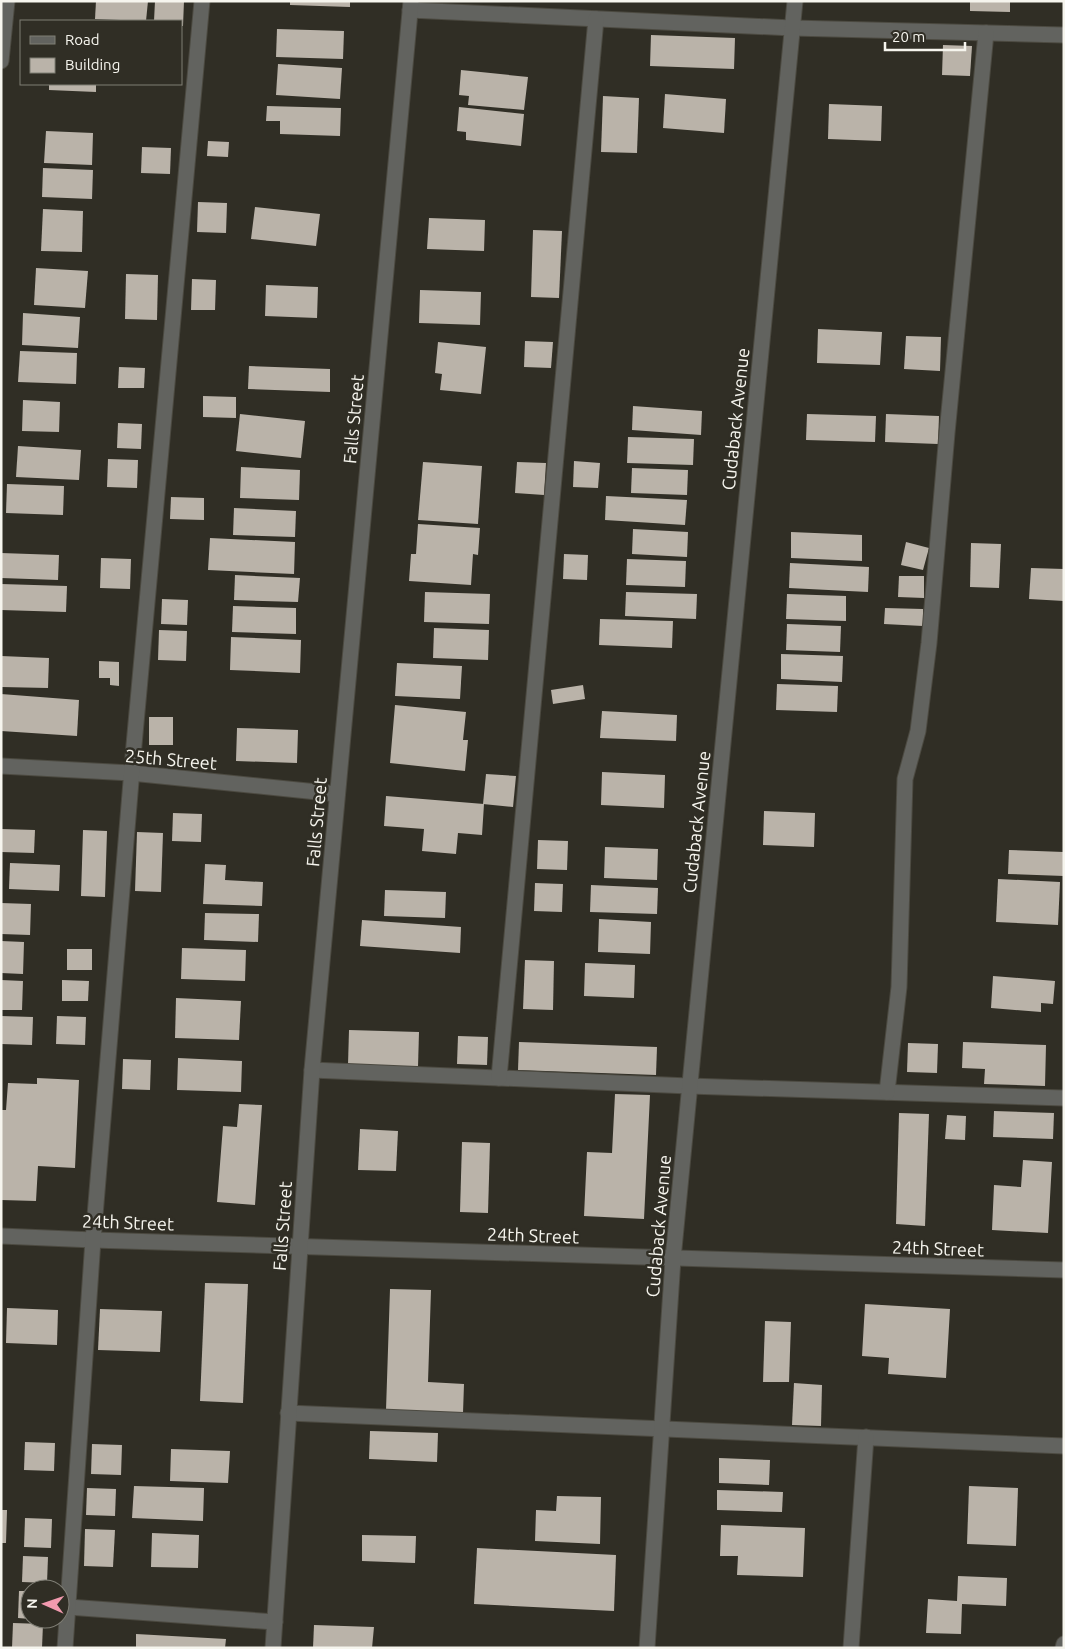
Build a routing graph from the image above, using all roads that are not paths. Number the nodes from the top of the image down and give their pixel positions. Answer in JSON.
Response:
{"nodes":[{"id":1,"x":7,"y":1,"type":"edge"},
{"id":2,"x":202,"y":1,"type":"edge"},
{"id":3,"x":795,"y":1,"type":"edge"},
{"id":4,"x":411,"y":6,"type":"edge"},
{"id":5,"x":596,"y":19,"type":"junction"},
{"id":6,"x":792,"y":28,"type":"junction"},
{"id":7,"x":986,"y":33,"type":"junction"},
{"id":8,"x":1064,"y":35,"type":"edge"},
{"id":9,"x":1,"y":61,"type":"edge"},
{"id":10,"x":1,"y":766,"type":"edge"},
{"id":11,"x":131,"y":773,"type":"junction"},
{"id":12,"x":337,"y":794,"type":"junction"},
{"id":13,"x":312,"y":1070,"type":"junction"},
{"id":14,"x":500,"y":1078,"type":"junction"},
{"id":15,"x":689,"y":1086,"type":"junction"},
{"id":16,"x":887,"y":1092,"type":"junction"},
{"id":17,"x":1064,"y":1098,"type":"edge"},
{"id":18,"x":1,"y":1236,"type":"edge"},
{"id":19,"x":93,"y":1240,"type":"junction"},
{"id":20,"x":299,"y":1246,"type":"junction"},
{"id":21,"x":673,"y":1259,"type":"junction"},
{"id":22,"x":1064,"y":1270,"type":"edge"},
{"id":23,"x":288,"y":1413,"type":"junction"},
{"id":24,"x":662,"y":1428,"type":"junction"},
{"id":25,"x":866,"y":1437,"type":"junction"},
{"id":26,"x":1064,"y":1446,"type":"edge"},
{"id":27,"x":70,"y":1579,"type":"edge"},
{"id":28,"x":70,"y":1607,"type":"edge"},
{"id":29,"x":275,"y":1622,"type":"junction"},
{"id":30,"x":66,"y":1629,"type":"edge"},
{"id":31,"x":1064,"y":1644,"type":"edge"},
{"id":32,"x":65,"y":1648,"type":"edge"},
{"id":33,"x":273,"y":1648,"type":"edge"},
{"id":34,"x":647,"y":1648,"type":"edge"},
{"id":35,"x":851,"y":1648,"type":"edge"},
{"id":36,"x":1064,"y":1648,"type":"edge"}],
"edges":[{"from":1,"to":9,"type":"street"},
{"from":2,"to":11,"type":"street"},
{"from":3,"to":6,"type":"street","name":"Cudaback Avenue"},
{"from":4,"to":5,"type":"street"},
{"from":4,"to":12,"type":"street","name":"Falls Street"},
{"from":5,"to":6,"type":"street"},
{"from":5,"to":14,"type":"street"},
{"from":6,"to":7,"type":"street"},
{"from":6,"to":15,"type":"street","name":"Cudaback Avenue"},
{"from":7,"to":8,"type":"street"},
{"from":7,"to":16,"type":"street"},
{"from":10,"to":11,"type":"street","name":"25th Street"},
{"from":11,"to":12,"type":"street","name":"25th Street"},
{"from":11,"to":19,"type":"street"},
{"from":12,"to":13,"type":"street","name":"Falls Street"},
{"from":13,"to":14,"type":"street"},
{"from":13,"to":20,"type":"street","name":"Falls Street"},
{"from":14,"to":15,"type":"street"},
{"from":15,"to":16,"type":"street"},
{"from":15,"to":21,"type":"street","name":"Cudaback Avenue"},
{"from":16,"to":17,"type":"street"},
{"from":18,"to":19,"type":"street","name":"24th Street"},
{"from":19,"to":20,"type":"street","name":"24th Street"},
{"from":19,"to":27,"type":"street"},
{"from":20,"to":21,"type":"street","name":"24th Street"},
{"from":20,"to":23,"type":"street","name":"Falls Street"},
{"from":21,"to":22,"type":"street","name":"24th Street"},
{"from":21,"to":24,"type":"street","name":"Cudaback Avenue"},
{"from":23,"to":24,"type":"street"},
{"from":23,"to":29,"type":"street","name":"Falls Street"},
{"from":24,"to":25,"type":"street"},
{"from":24,"to":34,"type":"street","name":"Cudaback Avenue"},
{"from":25,"to":26,"type":"street"},
{"from":25,"to":35,"type":"street"},
{"from":28,"to":29,"type":"street"},
{"from":29,"to":33,"type":"street","name":"Falls Street"},
{"from":30,"to":32,"type":"street"},
{"from":31,"to":36,"type":"street"}]}
